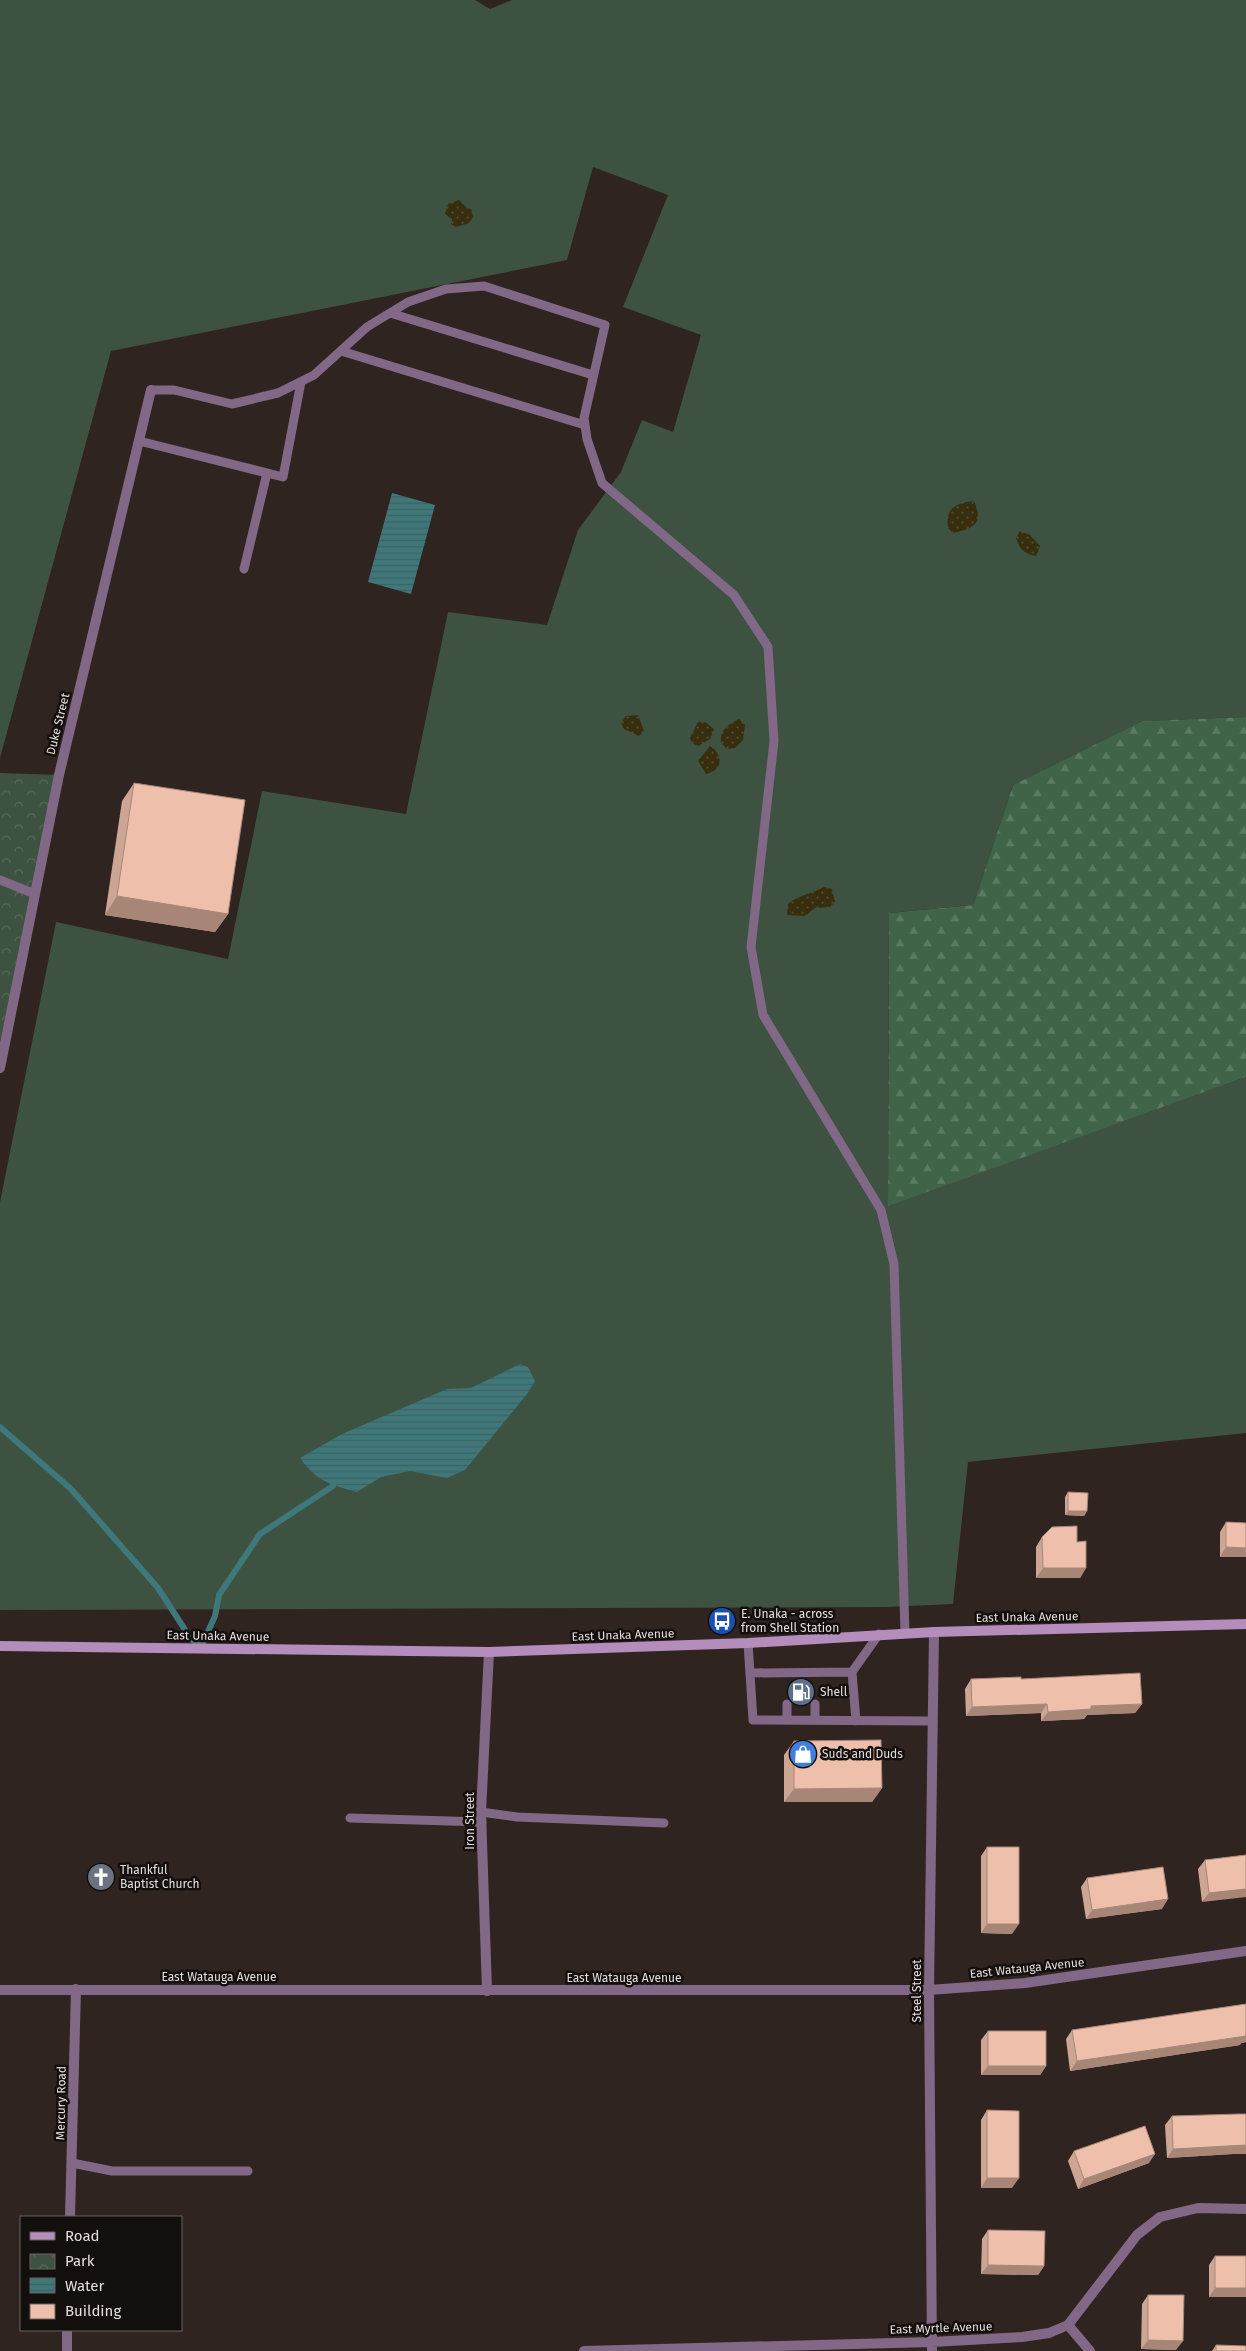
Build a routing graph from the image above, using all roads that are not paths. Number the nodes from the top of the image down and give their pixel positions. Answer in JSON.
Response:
{"nodes":[{"id":1,"x":390,"y":313,"type":"junction"},
{"id":2,"x":341,"y":351,"type":"junction"},
{"id":3,"x":593,"y":376,"type":"junction"},
{"id":4,"x":302,"y":382,"type":"junction"},
{"id":5,"x":151,"y":390,"type":"joint"},
{"id":6,"x":585,"y":425,"type":"junction"},
{"id":7,"x":139,"y":442,"type":"junction"},
{"id":8,"x":268,"y":473,"type":"junction"},
{"id":9,"x":244,"y":569,"type":"dead end"},
{"id":10,"x":0,"y":880,"type":"edge"},
{"id":11,"x":35,"y":894,"type":"junction"},
{"id":12,"x":0,"y":1068,"type":"edge"},
{"id":13,"x":1246,"y":1624,"type":"edge"},
{"id":14,"x":934,"y":1632,"type":"junction"},
{"id":15,"x":905,"y":1633,"type":"junction"},
{"id":16,"x":879,"y":1634,"type":"junction"},
{"id":17,"x":748,"y":1643,"type":"junction"},
{"id":18,"x":0,"y":1646,"type":"edge"},
{"id":19,"x":489,"y":1652,"type":"junction"},
{"id":20,"x":788,"y":1671,"type":"junction"},
{"id":21,"x":816,"y":1671,"type":"junction"},
{"id":22,"x":852,"y":1672,"type":"junction"},
{"id":23,"x":750,"y":1673,"type":"junction"},
{"id":24,"x":788,"y":1681,"type":"dead end"},
{"id":25,"x":815,"y":1681,"type":"dead end"},
{"id":26,"x":787,"y":1704,"type":"dead end"},
{"id":27,"x":815,"y":1704,"type":"dead end"},
{"id":28,"x":786,"y":1720,"type":"junction"},
{"id":29,"x":815,"y":1720,"type":"junction"},
{"id":30,"x":856,"y":1721,"type":"junction"},
{"id":31,"x":932,"y":1721,"type":"junction"},
{"id":32,"x":481,"y":1817,"type":"junction"},
{"id":33,"x":350,"y":1818,"type":"dead end"},
{"id":34,"x":664,"y":1822,"type":"dead end"},
{"id":35,"x":1246,"y":1951,"type":"edge"},
{"id":36,"x":76,"y":1989,"type":"junction"},
{"id":37,"x":0,"y":1990,"type":"edge"},
{"id":38,"x":487,"y":1990,"type":"junction"},
{"id":39,"x":929,"y":1990,"type":"junction"},
{"id":40,"x":72,"y":2163,"type":"junction"},
{"id":41,"x":248,"y":2171,"type":"dead end"},
{"id":42,"x":1246,"y":2209,"type":"edge"},
{"id":43,"x":70,"y":2216,"type":"edge"},
{"id":44,"x":1068,"y":2325,"type":"junction"},
{"id":45,"x":67,"y":2331,"type":"edge"},
{"id":46,"x":932,"y":2347,"type":"edge"},
{"id":47,"x":67,"y":2351,"type":"edge"},
{"id":48,"x":584,"y":2351,"type":"edge"},
{"id":49,"x":1090,"y":2351,"type":"edge"}],
"edges":[{"from":1,"to":2,"type":"lane"},
{"from":1,"to":3,"type":"lane"},
{"from":1,"to":3,"type":"lane"},
{"from":2,"to":4,"type":"lane"},
{"from":2,"to":6,"type":"lane"},
{"from":3,"to":6,"type":"lane"},
{"from":4,"to":5,"type":"lane"},
{"from":4,"to":8,"type":"lane"},
{"from":5,"to":7,"type":"street","name":"Duke Street"},
{"from":6,"to":15,"type":"lane"},
{"from":7,"to":8,"type":"lane"},
{"from":7,"to":11,"type":"street","name":"Duke Street"},
{"from":8,"to":9,"type":"lane"},
{"from":10,"to":11,"type":"lane"},
{"from":11,"to":12,"type":"street","name":"Duke Street"},
{"from":13,"to":14,"type":"main road","name":"East Unaka Avenue"},
{"from":14,"to":15,"type":"main road","name":"East Unaka Avenue"},
{"from":14,"to":31,"type":"street","name":"Steel Street"},
{"from":15,"to":16,"type":"main road","name":"East Unaka Avenue"},
{"from":16,"to":17,"type":"main road","name":"East Unaka Avenue"},
{"from":16,"to":22,"type":"lane"},
{"from":17,"to":19,"type":"main road","name":"East Unaka Avenue"},
{"from":17,"to":23,"type":"lane"},
{"from":18,"to":19,"type":"main road","name":"East Unaka Avenue"},
{"from":19,"to":32,"type":"street","name":"Iron Street"},
{"from":20,"to":21,"type":"lane"},
{"from":20,"to":23,"type":"lane"},
{"from":20,"to":24,"type":"lane"},
{"from":21,"to":22,"type":"lane"},
{"from":21,"to":25,"type":"lane"},
{"from":22,"to":30,"type":"lane"},
{"from":23,"to":28,"type":"lane"},
{"from":26,"to":28,"type":"lane"},
{"from":27,"to":29,"type":"lane"},
{"from":28,"to":29,"type":"lane"},
{"from":29,"to":30,"type":"lane"},
{"from":30,"to":31,"type":"lane"},
{"from":31,"to":39,"type":"street","name":"Steel Street"},
{"from":32,"to":33,"type":"lane"},
{"from":32,"to":34,"type":"lane"},
{"from":32,"to":38,"type":"street","name":"Iron Street"},
{"from":35,"to":39,"type":"street","name":"East Watauga Avenue"},
{"from":36,"to":37,"type":"street","name":"East Watauga Avenue"},
{"from":36,"to":38,"type":"street","name":"East Watauga Avenue"},
{"from":36,"to":40,"type":"street","name":"Mercury Road"},
{"from":38,"to":39,"type":"street","name":"East Watauga Avenue"},
{"from":39,"to":46,"type":"street","name":"Steel Street"},
{"from":40,"to":41,"type":"lane"},
{"from":40,"to":43,"type":"street","name":"Mercury Road"},
{"from":42,"to":44,"type":"street"},
{"from":44,"to":46,"type":"street","name":"East Myrtle Avenue"},
{"from":44,"to":49,"type":"street"},
{"from":45,"to":47,"type":"street"},
{"from":46,"to":48,"type":"street","name":"East Myrtle Avenue"}]}
